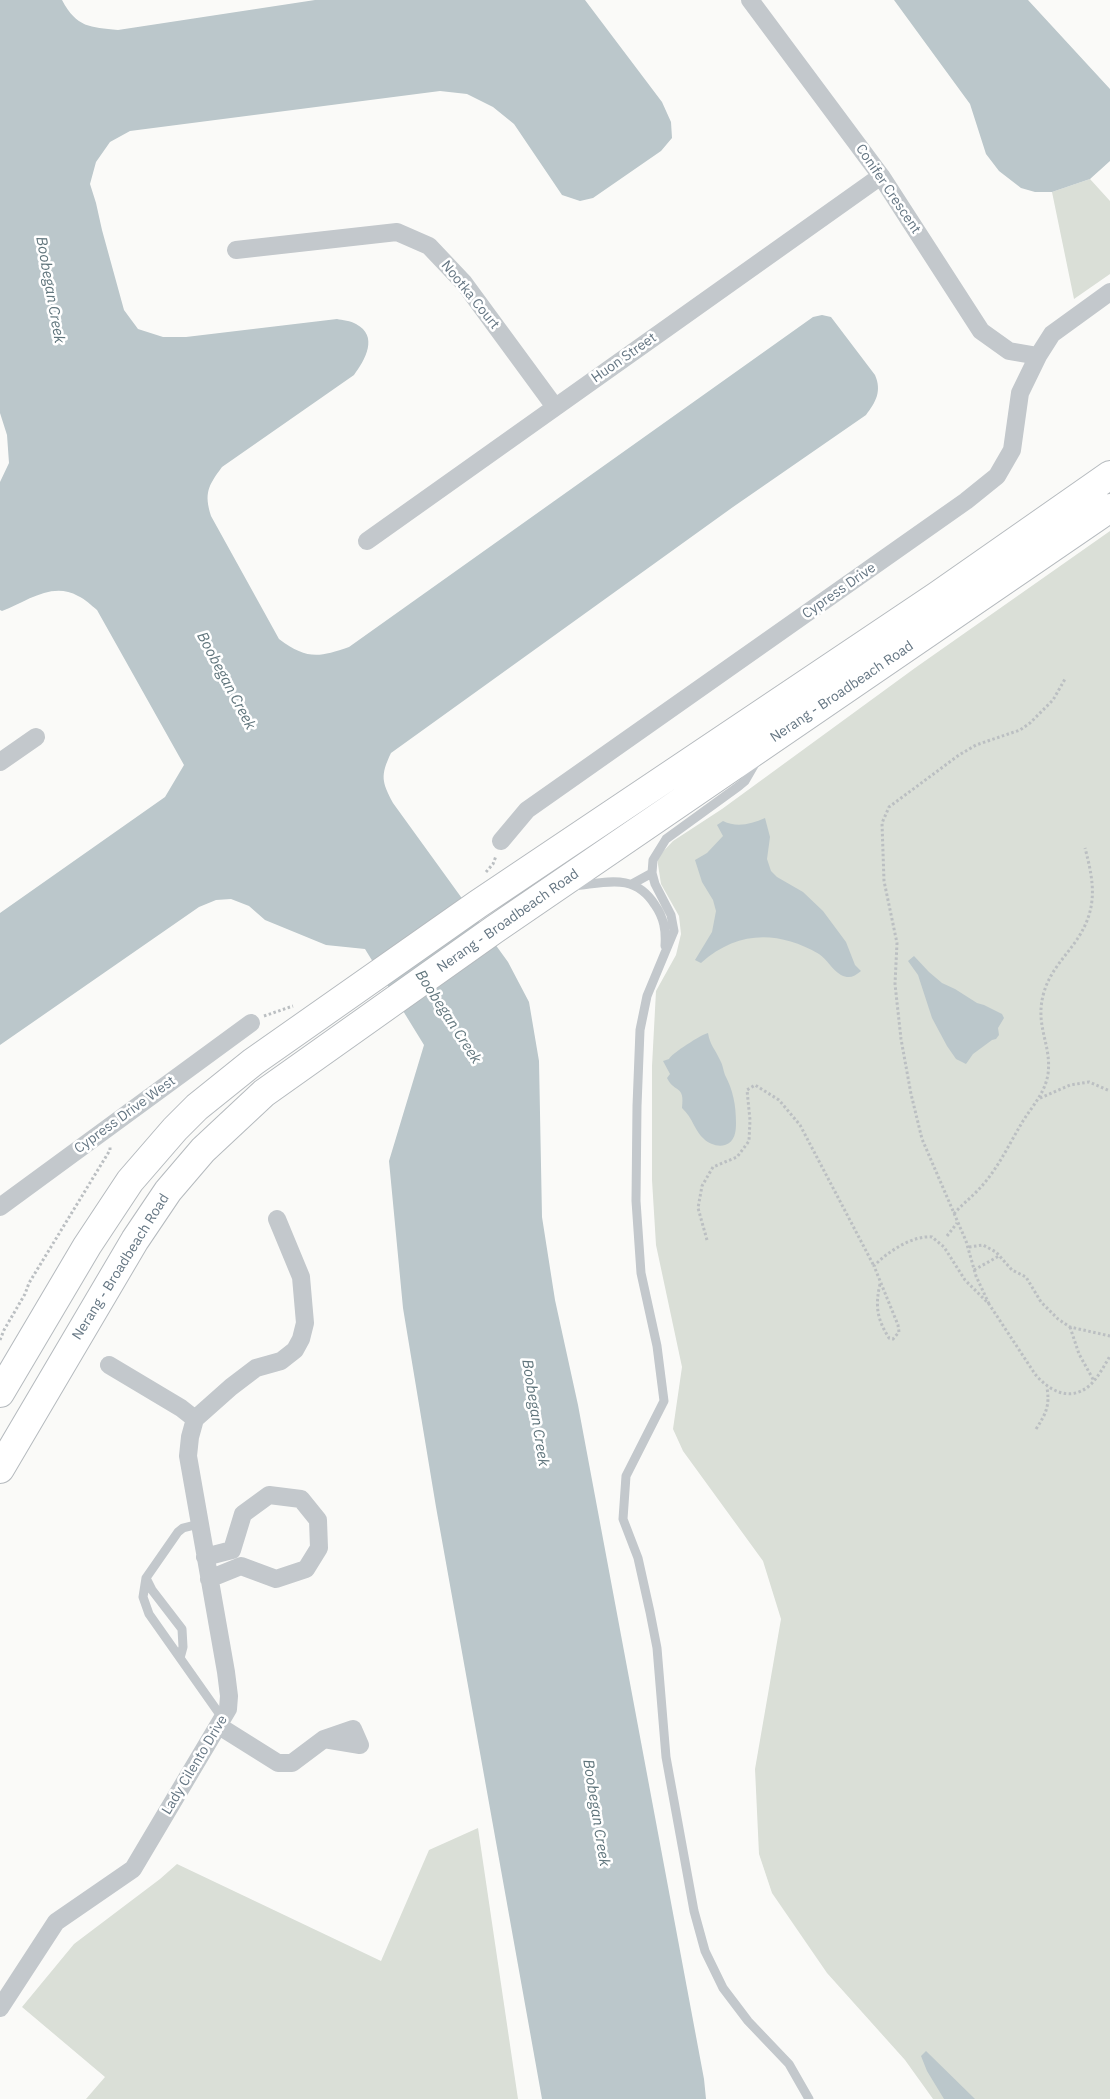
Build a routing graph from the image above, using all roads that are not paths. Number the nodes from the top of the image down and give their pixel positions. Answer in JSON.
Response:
{"nodes":[{"id":1,"x":750,"y":0,"type":"edge"},
{"id":2,"x":881,"y":176,"type":"junction"},
{"id":3,"x":236,"y":250,"type":"dead end"},
{"id":4,"x":1110,"y":292,"type":"edge"},
{"id":5,"x":1038,"y":356,"type":"junction"},
{"id":6,"x":555,"y":407,"type":"junction"},
{"id":7,"x":1110,"y":474,"type":"edge"},
{"id":8,"x":1110,"y":508,"type":"edge"},
{"id":9,"x":367,"y":541,"type":"dead end"},
{"id":10,"x":36,"y":737,"type":"dead end"},
{"id":11,"x":767,"y":742,"type":"junction"},
{"id":12,"x":0,"y":762,"type":"edge"},
{"id":13,"x":501,"y":842,"type":"road end"},
{"id":14,"x":652,"y":873,"type":"junction"},
{"id":15,"x":632,"y":884,"type":"junction"},
{"id":16,"x":555,"y":888,"type":"junction"},
{"id":17,"x":665,"y":951,"type":"junction"},
{"id":18,"x":250,"y":1023,"type":"road end"},
{"id":19,"x":0,"y":1207,"type":"edge"},
{"id":20,"x":277,"y":1219,"type":"dead end"},
{"id":21,"x":109,"y":1365,"type":"dead end"},
{"id":22,"x":0,"y":1393,"type":"edge"},
{"id":23,"x":195,"y":1419,"type":"junction"},
{"id":24,"x":0,"y":1469,"type":"edge"},
{"id":25,"x":199,"y":1524,"type":"junction"},
{"id":26,"x":205,"y":1556,"type":"junction"},
{"id":27,"x":146,"y":1578,"type":"junction"},
{"id":28,"x":209,"y":1579,"type":"junction"},
{"id":29,"x":180,"y":1658,"type":"junction"},
{"id":30,"x":221,"y":1723,"type":"junction"},
{"id":31,"x":324,"y":1739,"type":"dead end"},
{"id":32,"x":0,"y":2008,"type":"edge"},
{"id":33,"x":809,"y":2099,"type":"edge"}],
"edges":[{"from":1,"to":2,"type":"street","name":"Conifer Crescent"},
{"from":2,"to":5,"type":"street","name":"Conifer Crescent"},
{"from":2,"to":6,"type":"street","name":"Huon Street"},
{"from":3,"to":6,"type":"street","name":"Nootka Court"},
{"from":4,"to":5,"type":"street","name":"Cypress Drive"},
{"from":5,"to":13,"type":"street","name":"Cypress Drive"},
{"from":6,"to":9,"type":"street","name":"Huon Street"},
{"from":7,"to":22,"type":"main road","name":"Nerang - Broadbeach Road"},
{"from":8,"to":11,"type":"main road","name":"Nerang - Broadbeach Road"},
{"from":10,"to":12,"type":"street"},
{"from":11,"to":14,"type":"lane"},
{"from":11,"to":16,"type":"main road","name":"Nerang - Broadbeach Road"},
{"from":14,"to":15,"type":"lane"},
{"from":14,"to":17,"type":"lane"},
{"from":15,"to":16,"type":"lane"},
{"from":15,"to":17,"type":"lane"},
{"from":16,"to":24,"type":"main road","name":"Nerang - Broadbeach Road"},
{"from":17,"to":33,"type":"lane"},
{"from":18,"to":19,"type":"street","name":"Cypress Drive West"},
{"from":20,"to":23,"type":"street"},
{"from":21,"to":23,"type":"street"},
{"from":23,"to":25,"type":"street","name":"Lady Cilento Drive"},
{"from":25,"to":26,"type":"street","name":"Lady Cilento Drive"},
{"from":25,"to":27,"type":"lane"},
{"from":26,"to":28,"type":"street","name":"Lady Cilento Drive"},
{"from":26,"to":28,"type":"street"},
{"from":27,"to":29,"type":"lane"},
{"from":27,"to":29,"type":"lane"},
{"from":28,"to":30,"type":"street","name":"Lady Cilento Drive"},
{"from":29,"to":30,"type":"lane"},
{"from":30,"to":31,"type":"street"},
{"from":30,"to":32,"type":"street","name":"Lady Cilento Drive"}]}
